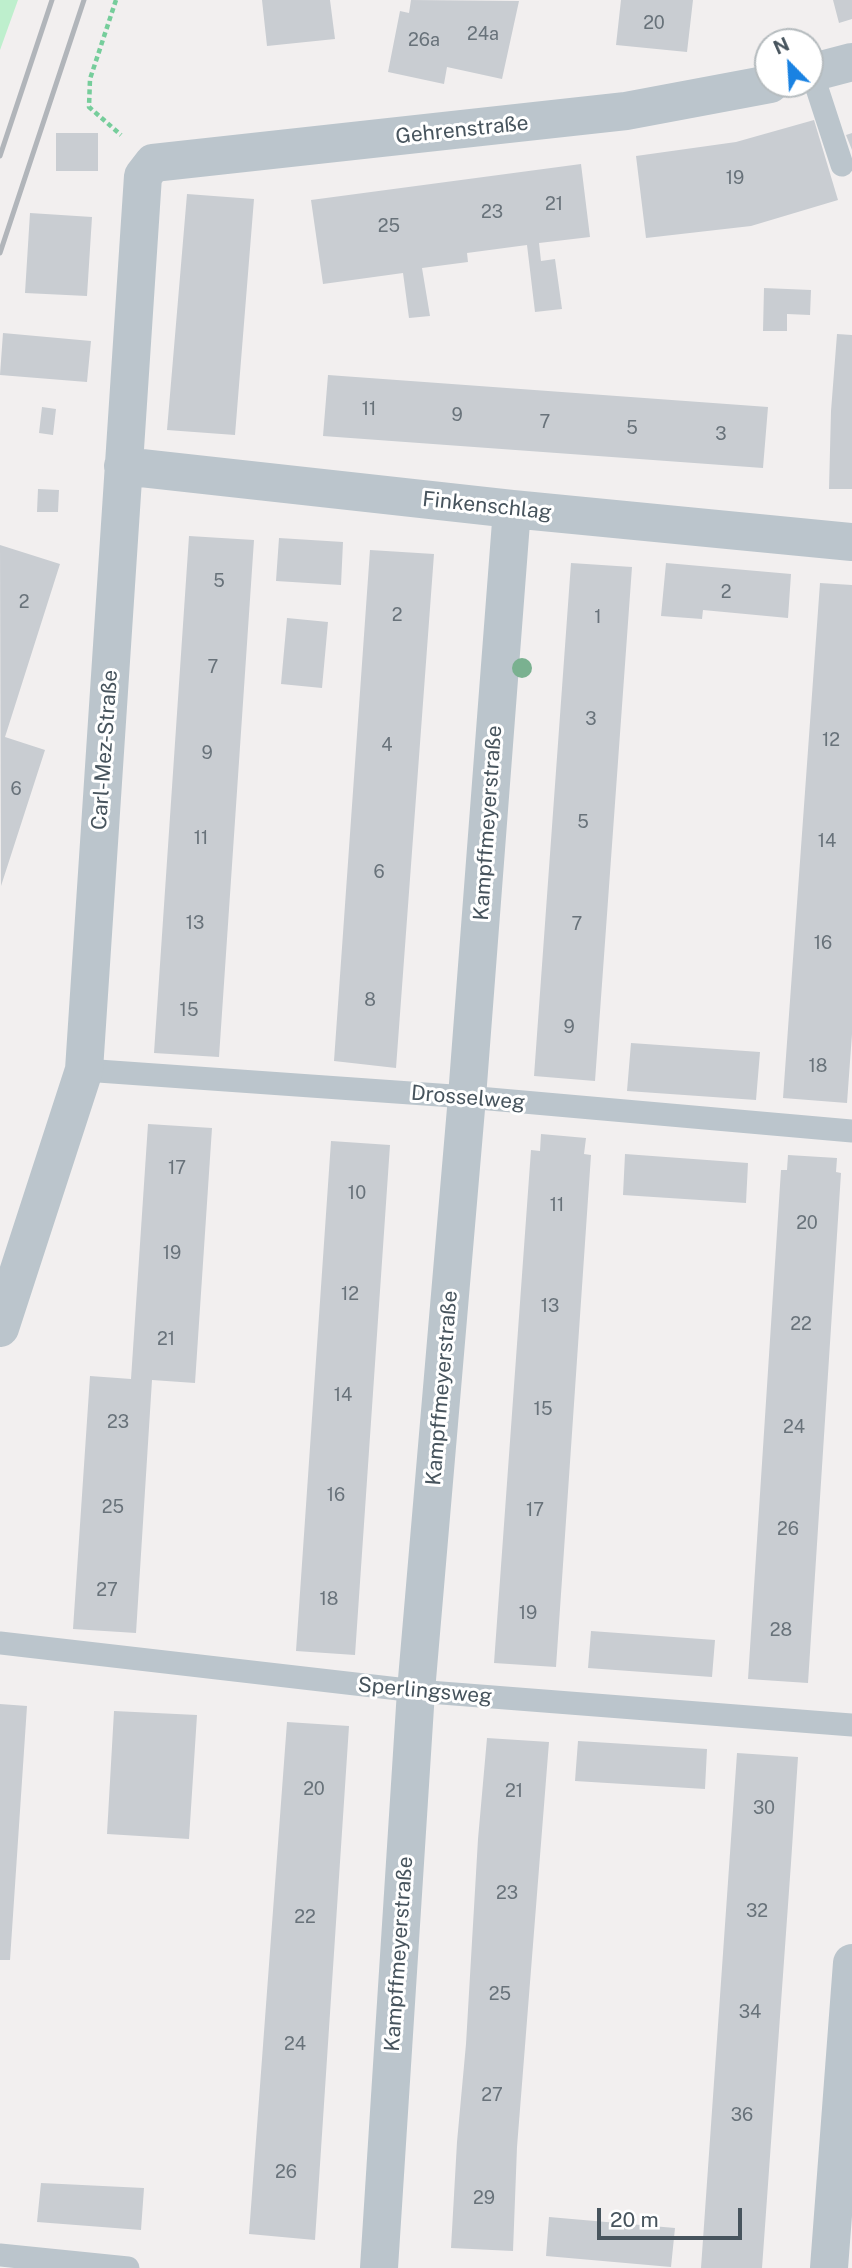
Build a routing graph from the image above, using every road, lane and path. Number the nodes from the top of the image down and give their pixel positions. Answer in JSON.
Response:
{"nodes":[{"id":1,"x":116,"y":0,"type":"edge"},
{"id":2,"x":852,"y":62,"type":"edge"},
{"id":3,"x":824,"y":70,"type":"edge"},
{"id":4,"x":754,"y":87,"type":"edge"},
{"id":5,"x":819,"y":98,"type":"edge"},
{"id":6,"x":153,"y":163,"type":"junction"},
{"id":7,"x":842,"y":165,"type":"dead end"},
{"id":8,"x":123,"y":466,"type":"junction"},
{"id":9,"x":512,"y":509,"type":"junction"},
{"id":10,"x":852,"y":542,"type":"edge"},
{"id":11,"x":84,"y":1070,"type":"junction"},
{"id":12,"x":467,"y":1097,"type":"junction"},
{"id":13,"x":852,"y":1131,"type":"edge"},
{"id":14,"x":0,"y":1328,"type":"edge"},
{"id":15,"x":0,"y":1643,"type":"edge"},
{"id":16,"x":416,"y":1691,"type":"junction"},
{"id":17,"x":852,"y":1725,"type":"edge"},
{"id":18,"x":852,"y":1964,"type":"edge"},
{"id":19,"x":0,"y":2255,"type":"edge"},
{"id":20,"x":128,"y":2268,"type":"edge"},
{"id":21,"x":379,"y":2268,"type":"edge"},
{"id":22,"x":830,"y":2268,"type":"edge"}],
"edges":[{"from":1,"to":6,"type":"path"},
{"from":2,"to":3,"type":"street"},
{"from":4,"to":6,"type":"street","name":"Gehrenstraße"},
{"from":5,"to":7,"type":"lane"},
{"from":6,"to":8,"type":"street","name":"Carl-Mez-Straße"},
{"from":8,"to":9,"type":"street","name":"Finkenschlag"},
{"from":8,"to":11,"type":"street","name":"Carl-Mez-Straße"},
{"from":9,"to":10,"type":"street","name":"Finkenschlag"},
{"from":9,"to":12,"type":"street","name":"Kampffmeyerstraße"},
{"from":11,"to":12,"type":"lane","name":"Drosselweg"},
{"from":11,"to":14,"type":"street","name":"Carl-Mez-Straße"},
{"from":12,"to":13,"type":"lane","name":"Drosselweg"},
{"from":12,"to":16,"type":"street","name":"Kampffmeyerstraße"},
{"from":15,"to":16,"type":"lane","name":"Sperlingsweg"},
{"from":16,"to":17,"type":"lane","name":"Sperlingsweg"},
{"from":16,"to":21,"type":"street","name":"Kampffmeyerstraße"},
{"from":18,"to":22,"type":"street"},
{"from":19,"to":20,"type":"lane"}]}
